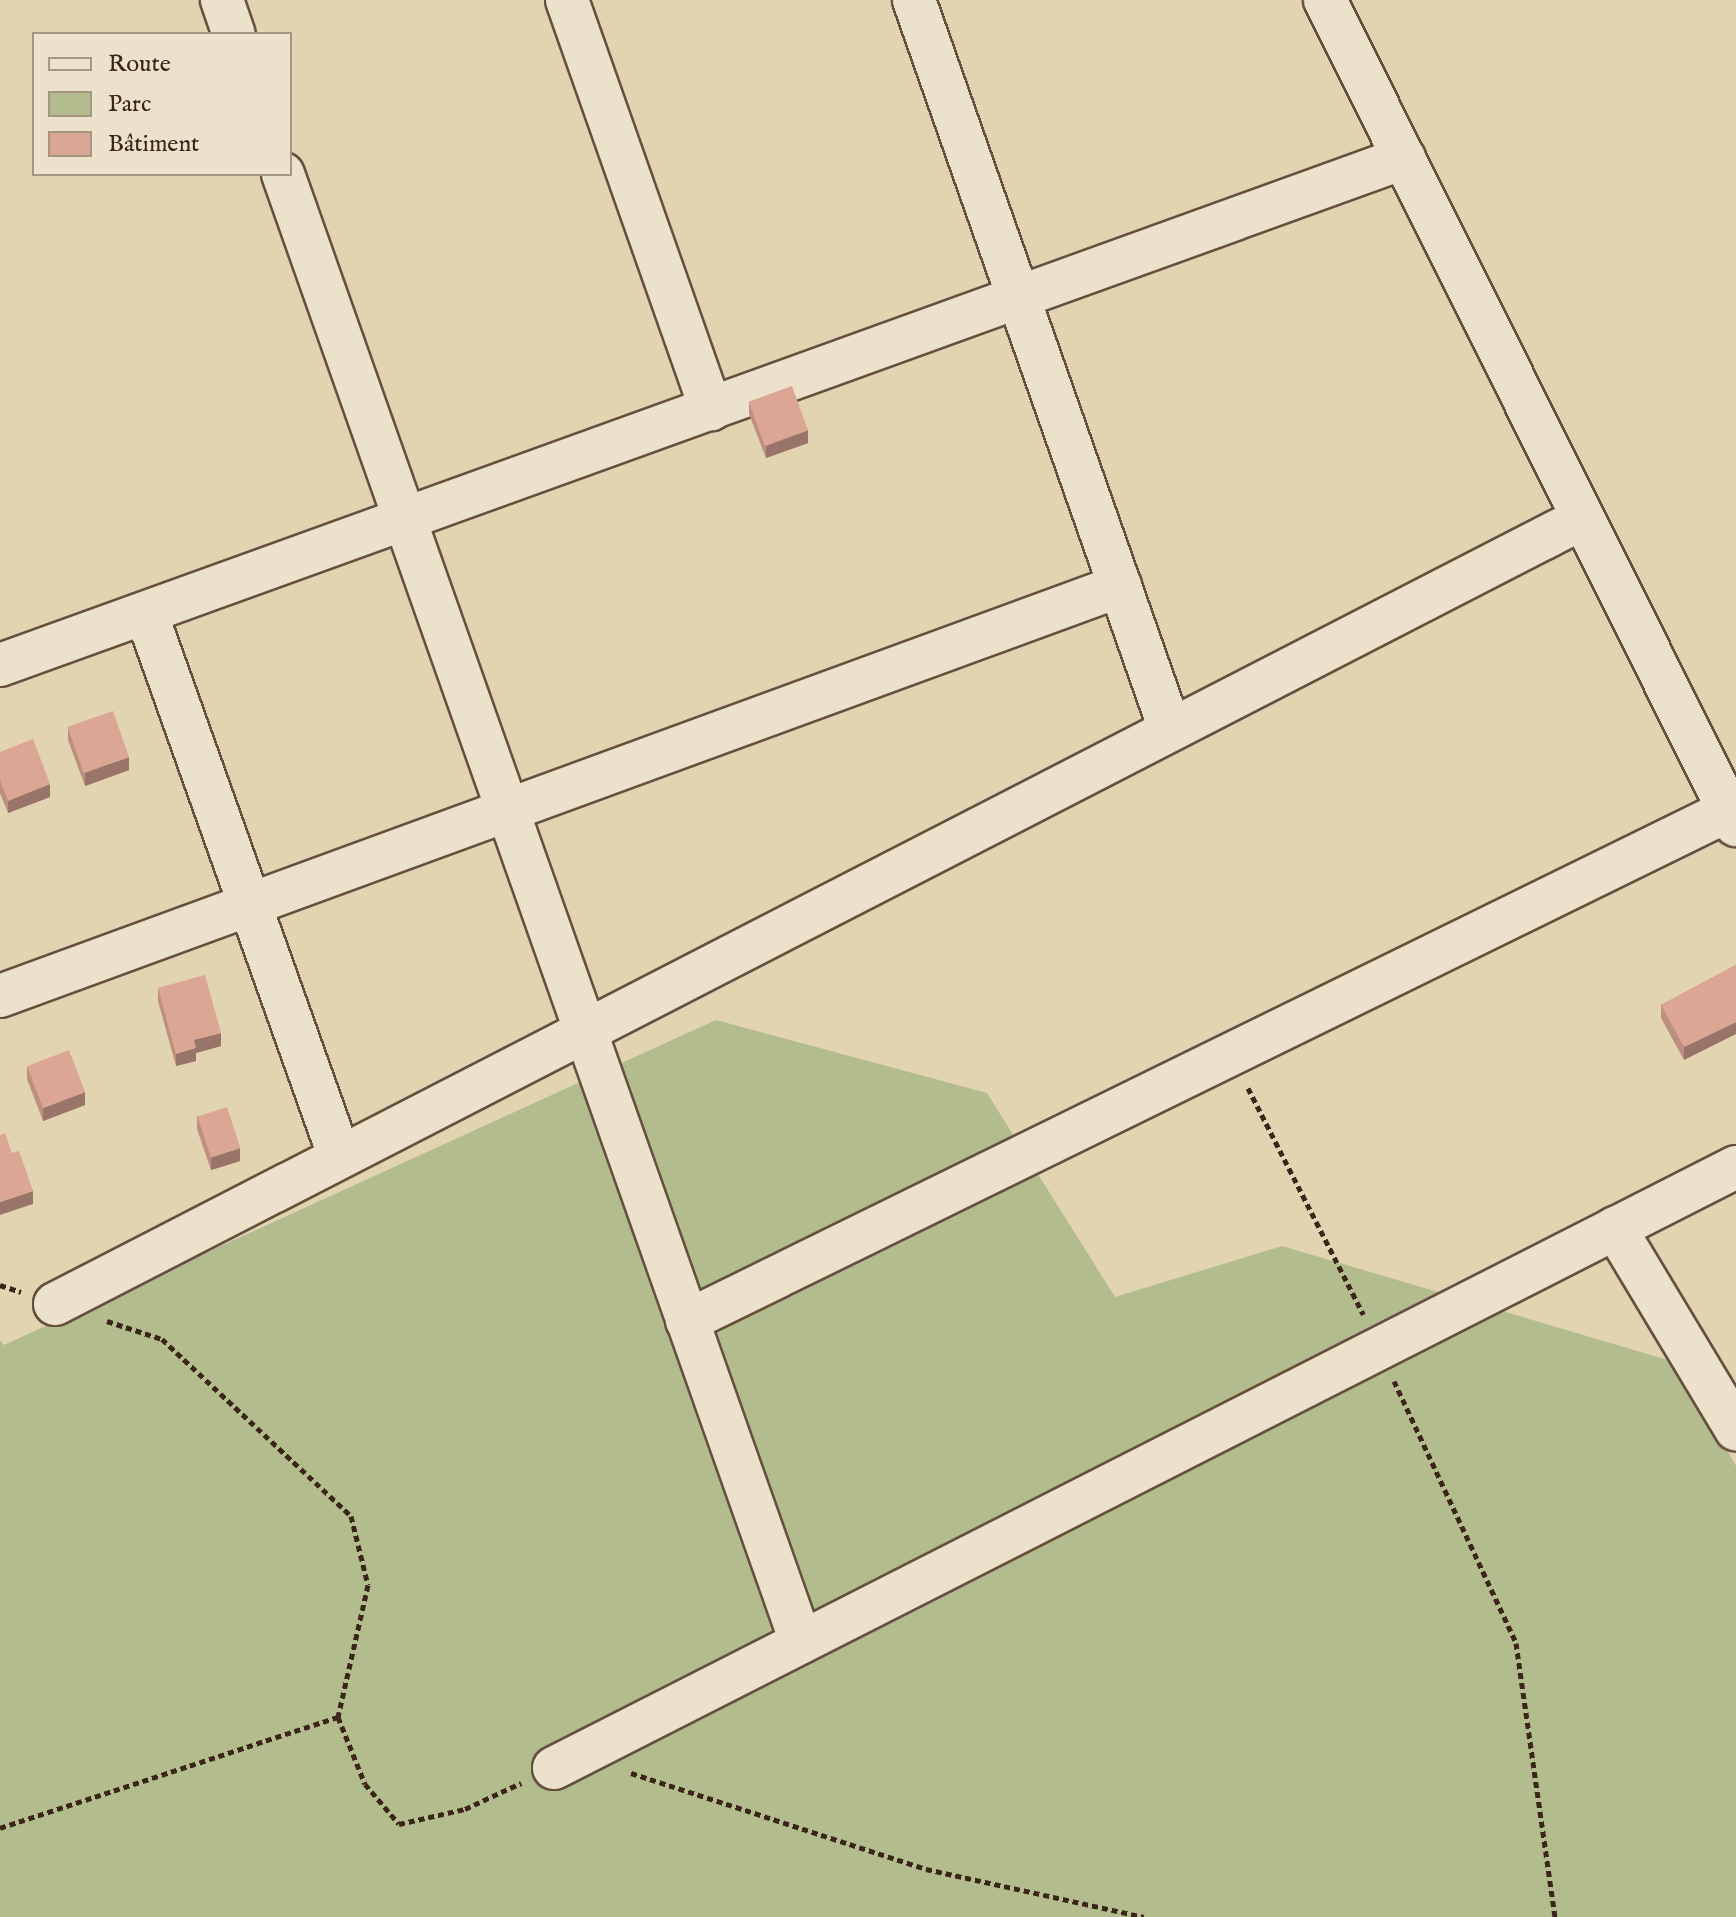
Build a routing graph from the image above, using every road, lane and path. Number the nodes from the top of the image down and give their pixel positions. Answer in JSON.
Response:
{"nodes":[{"id":1,"x":222,"y":0,"type":"edge"},
{"id":2,"x":567,"y":0,"type":"edge"},
{"id":3,"x":914,"y":0,"type":"edge"},
{"id":4,"x":1325,"y":0,"type":"edge"},
{"id":5,"x":233,"y":32,"type":"edge"},
{"id":6,"x":1404,"y":158,"type":"junction"},
{"id":7,"x":284,"y":176,"type":"edge"},
{"id":8,"x":1018,"y":298,"type":"junction"},
{"id":9,"x":711,"y":409,"type":"junction"},
{"id":10,"x":1583,"y":518,"type":"junction"},
{"id":11,"x":405,"y":519,"type":"junction"},
{"id":12,"x":1120,"y":586,"type":"junction"},
{"id":13,"x":146,"y":613,"type":"junction"},
{"id":14,"x":0,"y":665,"type":"edge"},
{"id":15,"x":1170,"y":729,"type":"junction"},
{"id":16,"x":507,"y":810,"type":"junction"},
{"id":17,"x":1732,"y":818,"type":"edge"},
{"id":18,"x":249,"y":903,"type":"junction"},
{"id":19,"x":0,"y":996,"type":"edge"},
{"id":20,"x":584,"y":1030,"type":"junction"},
{"id":21,"x":1231,"y":1055,"type":"junction"},
{"id":22,"x":339,"y":1155,"type":"junction"},
{"id":23,"x":1736,"y":1167,"type":"edge"},
{"id":24,"x":1615,"y":1228,"type":"junction"},
{"id":25,"x":0,"y":1285,"type":"edge"},
{"id":26,"x":55,"y":1304,"type":"junction"},
{"id":27,"x":687,"y":1321,"type":"junction"},
{"id":28,"x":1379,"y":1348,"type":"junction"},
{"id":29,"x":1736,"y":1429,"type":"edge"},
{"id":30,"x":801,"y":1642,"type":"junction"},
{"id":31,"x":338,"y":1717,"type":"junction"},
{"id":32,"x":554,"y":1768,"type":"joint"},
{"id":33,"x":620,"y":1771,"type":"dead end"},
{"id":34,"x":0,"y":1828,"type":"edge"},
{"id":35,"x":1144,"y":1917,"type":"edge"},
{"id":36,"x":1555,"y":1917,"type":"edge"}],
"edges":[{"from":1,"to":5,"type":"street"},
{"from":2,"to":9,"type":"street"},
{"from":3,"to":8,"type":"street"},
{"from":4,"to":6,"type":"street"},
{"from":6,"to":8,"type":"street"},
{"from":6,"to":10,"type":"street"},
{"from":7,"to":11,"type":"street"},
{"from":8,"to":9,"type":"street"},
{"from":8,"to":12,"type":"street"},
{"from":9,"to":11,"type":"street"},
{"from":10,"to":15,"type":"street"},
{"from":10,"to":17,"type":"street"},
{"from":11,"to":13,"type":"street"},
{"from":11,"to":16,"type":"street"},
{"from":12,"to":15,"type":"street"},
{"from":12,"to":16,"type":"street"},
{"from":13,"to":14,"type":"street"},
{"from":13,"to":18,"type":"street"},
{"from":15,"to":20,"type":"street"},
{"from":16,"to":18,"type":"street"},
{"from":16,"to":20,"type":"street"},
{"from":17,"to":21,"type":"street"},
{"from":18,"to":19,"type":"street"},
{"from":18,"to":22,"type":"street"},
{"from":20,"to":22,"type":"street"},
{"from":20,"to":27,"type":"street"},
{"from":21,"to":27,"type":"street"},
{"from":21,"to":28,"type":"path"},
{"from":22,"to":26,"type":"street"},
{"from":23,"to":24,"type":"street"},
{"from":24,"to":28,"type":"street"},
{"from":24,"to":29,"type":"street"},
{"from":25,"to":26,"type":"path"},
{"from":26,"to":31,"type":"path"},
{"from":27,"to":30,"type":"street"},
{"from":28,"to":30,"type":"street"},
{"from":28,"to":36,"type":"path"},
{"from":30,"to":32,"type":"street"},
{"from":31,"to":32,"type":"path"},
{"from":31,"to":34,"type":"path"},
{"from":33,"to":35,"type":"path"}]}
